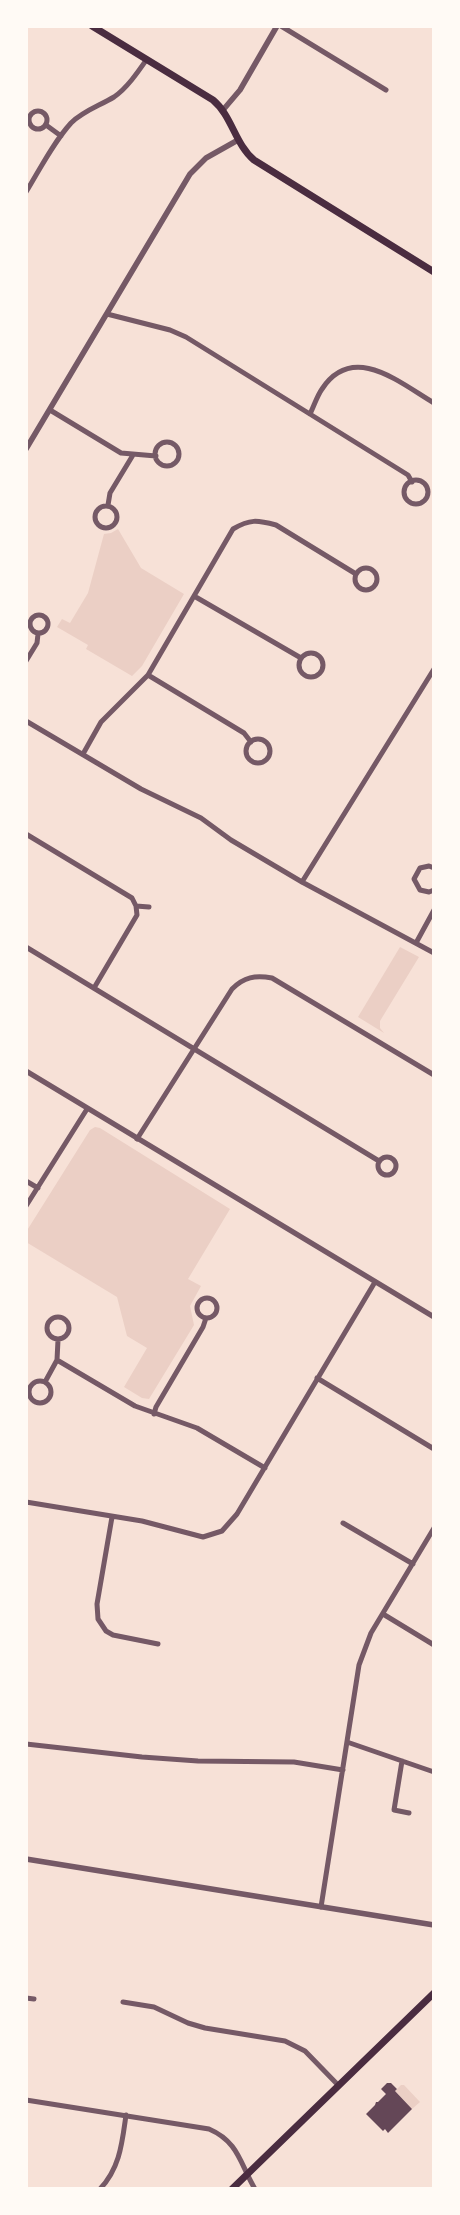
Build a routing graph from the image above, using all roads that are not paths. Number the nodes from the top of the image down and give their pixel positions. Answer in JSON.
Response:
{"nodes":[{"id":1,"x":92,"y":26,"type":"edge"},
{"id":2,"x":278,"y":26,"type":"edge"},
{"id":3,"x":281,"y":26,"type":"edge"},
{"id":4,"x":147,"y":59,"type":"junction"},
{"id":5,"x":386,"y":90,"type":"dead end"},
{"id":6,"x":223,"y":110,"type":"junction"},
{"id":7,"x":46,"y":125,"type":"dead end"},
{"id":8,"x":61,"y":136,"type":"junction"},
{"id":9,"x":238,"y":140,"type":"junction"},
{"id":10,"x":26,"y":192,"type":"edge"},
{"id":11,"x":434,"y":272,"type":"edge"},
{"id":12,"x":107,"y":314,"type":"junction"},
{"id":13,"x":434,"y":403,"type":"edge"},
{"id":14,"x":50,"y":410,"type":"junction"},
{"id":15,"x":310,"y":414,"type":"junction"},
{"id":16,"x":26,"y":449,"type":"edge"},
{"id":17,"x":133,"y":455,"type":"junction"},
{"id":18,"x":156,"y":456,"type":"junction"},
{"id":19,"x":412,"y":482,"type":"junction"},
{"id":20,"x":108,"y":505,"type":"junction"},
{"id":21,"x":356,"y":574,"type":"junction"},
{"id":22,"x":194,"y":596,"type":"junction"},
{"id":23,"x":38,"y":634,"type":"dead end"},
{"id":24,"x":301,"y":658,"type":"junction"},
{"id":25,"x":26,"y":661,"type":"edge"},
{"id":26,"x":434,"y":669,"type":"edge"},
{"id":27,"x":148,"y":676,"type":"junction"},
{"id":28,"x":26,"y":721,"type":"edge"},
{"id":29,"x":251,"y":742,"type":"junction"},
{"id":30,"x":83,"y":754,"type":"junction"},
{"id":31,"x":26,"y":834,"type":"edge"},
{"id":32,"x":434,"y":868,"type":"edge"},
{"id":33,"x":302,"y":882,"type":"junction"},
{"id":34,"x":433,"y":892,"type":"edge"},
{"id":35,"x":136,"y":906,"type":"junction"},
{"id":36,"x":149,"y":907,"type":"dead end"},
{"id":37,"x":434,"y":910,"type":"edge"},
{"id":38,"x":416,"y":943,"type":"junction"},
{"id":39,"x":26,"y":947,"type":"edge"},
{"id":40,"x":434,"y":953,"type":"edge"},
{"id":41,"x":94,"y":988,"type":"junction"},
{"id":42,"x":193,"y":1049,"type":"junction"},
{"id":43,"x":26,"y":1071,"type":"edge"},
{"id":44,"x":434,"y":1075,"type":"edge"},
{"id":45,"x":87,"y":1109,"type":"junction"},
{"id":46,"x":137,"y":1139,"type":"junction"},
{"id":47,"x":379,"y":1161,"type":"dead end"},
{"id":48,"x":26,"y":1181,"type":"edge"},
{"id":49,"x":38,"y":1188,"type":"junction"},
{"id":50,"x":26,"y":1206,"type":"edge"},
{"id":51,"x":375,"y":1282,"type":"junction"},
{"id":52,"x":434,"y":1317,"type":"edge"},
{"id":53,"x":206,"y":1318,"type":"dead end"},
{"id":54,"x":58,"y":1340,"type":"junction"},
{"id":55,"x":57,"y":1360,"type":"junction"},
{"id":56,"x":316,"y":1378,"type":"junction"},
{"id":57,"x":45,"y":1382,"type":"junction"},
{"id":58,"x":154,"y":1414,"type":"junction"},
{"id":59,"x":434,"y":1449,"type":"edge"},
{"id":60,"x":265,"y":1468,"type":"junction"},
{"id":61,"x":26,"y":1502,"type":"edge"},
{"id":62,"x":112,"y":1516,"type":"junction"},
{"id":63,"x":343,"y":1523,"type":"dead end"},
{"id":64,"x":434,"y":1528,"type":"edge"},
{"id":65,"x":412,"y":1564,"type":"junction"},
{"id":66,"x":383,"y":1614,"type":"junction"},
{"id":67,"x":158,"y":1644,"type":"dead end"},
{"id":68,"x":434,"y":1645,"type":"edge"},
{"id":69,"x":347,"y":1742,"type":"junction"},
{"id":70,"x":26,"y":1744,"type":"edge"},
{"id":71,"x":402,"y":1761,"type":"junction"},
{"id":72,"x":343,"y":1770,"type":"junction"},
{"id":73,"x":434,"y":1772,"type":"edge"},
{"id":74,"x":409,"y":1813,"type":"dead end"},
{"id":75,"x":26,"y":1859,"type":"edge"},
{"id":76,"x":321,"y":1907,"type":"junction"},
{"id":77,"x":434,"y":1926,"type":"edge"},
{"id":78,"x":434,"y":1994,"type":"edge"},
{"id":79,"x":26,"y":1998,"type":"edge"},
{"id":80,"x":34,"y":1999,"type":"dead end"},
{"id":81,"x":123,"y":2002,"type":"dead end"},
{"id":82,"x":339,"y":2086,"type":"junction"},
{"id":83,"x":26,"y":2100,"type":"edge"},
{"id":84,"x":126,"y":2115,"type":"junction"},
{"id":85,"x":248,"y":2173,"type":"junction"},
{"id":86,"x":100,"y":2189,"type":"edge"},
{"id":87,"x":232,"y":2189,"type":"edge"},
{"id":88,"x":255,"y":2189,"type":"edge"}],
"edges":[{"from":1,"to":4,"type":"main road"},
{"from":2,"to":6,"type":"street"},
{"from":3,"to":5,"type":"street"},
{"from":4,"to":6,"type":"main road"},
{"from":4,"to":8,"type":"street"},
{"from":6,"to":9,"type":"main road"},
{"from":7,"to":8,"type":"street"},
{"from":8,"to":10,"type":"street"},
{"from":9,"to":11,"type":"main road"},
{"from":9,"to":12,"type":"street"},
{"from":12,"to":14,"type":"street"},
{"from":12,"to":15,"type":"street"},
{"from":13,"to":15,"type":"street"},
{"from":14,"to":16,"type":"street"},
{"from":14,"to":17,"type":"street"},
{"from":15,"to":19,"type":"street"},
{"from":17,"to":18,"type":"street"},
{"from":17,"to":20,"type":"street"},
{"from":18,"to":18,"type":"street"},
{"from":19,"to":19,"type":"street"},
{"from":20,"to":20,"type":"street"},
{"from":21,"to":21,"type":"street"},
{"from":21,"to":22,"type":"street"},
{"from":22,"to":24,"type":"street"},
{"from":22,"to":27,"type":"street"},
{"from":23,"to":25,"type":"street"},
{"from":24,"to":24,"type":"street"},
{"from":26,"to":33,"type":"street"},
{"from":27,"to":29,"type":"street"},
{"from":27,"to":30,"type":"street"},
{"from":28,"to":30,"type":"street"},
{"from":29,"to":29,"type":"street"},
{"from":30,"to":33,"type":"street"},
{"from":31,"to":35,"type":"street"},
{"from":32,"to":34,"type":"street"},
{"from":33,"to":38,"type":"street"},
{"from":35,"to":36,"type":"street"},
{"from":35,"to":41,"type":"street"},
{"from":37,"to":38,"type":"street"},
{"from":38,"to":40,"type":"street"},
{"from":39,"to":41,"type":"street"},
{"from":41,"to":42,"type":"street"},
{"from":42,"to":44,"type":"street"},
{"from":42,"to":46,"type":"street"},
{"from":42,"to":47,"type":"street"},
{"from":43,"to":45,"type":"street"},
{"from":45,"to":46,"type":"street"},
{"from":45,"to":49,"type":"street"},
{"from":46,"to":51,"type":"street"},
{"from":48,"to":49,"type":"street"},
{"from":49,"to":50,"type":"street"},
{"from":51,"to":52,"type":"street"},
{"from":51,"to":56,"type":"street"},
{"from":53,"to":58,"type":"street"},
{"from":54,"to":54,"type":"street"},
{"from":54,"to":55,"type":"street"},
{"from":55,"to":57,"type":"street"},
{"from":55,"to":58,"type":"street"},
{"from":56,"to":59,"type":"street"},
{"from":56,"to":60,"type":"street"},
{"from":57,"to":57,"type":"street"},
{"from":58,"to":60,"type":"street"},
{"from":60,"to":62,"type":"street"},
{"from":61,"to":62,"type":"street"},
{"from":62,"to":67,"type":"street"},
{"from":63,"to":65,"type":"street"},
{"from":64,"to":65,"type":"street"},
{"from":65,"to":66,"type":"street"},
{"from":66,"to":68,"type":"street"},
{"from":66,"to":69,"type":"street"},
{"from":69,"to":71,"type":"street"},
{"from":69,"to":72,"type":"street"},
{"from":70,"to":72,"type":"street"},
{"from":71,"to":73,"type":"street"},
{"from":71,"to":74,"type":"street"},
{"from":72,"to":76,"type":"street"},
{"from":75,"to":76,"type":"street"},
{"from":76,"to":77,"type":"street"},
{"from":78,"to":82,"type":"main road"},
{"from":79,"to":80,"type":"street"},
{"from":81,"to":82,"type":"street"},
{"from":82,"to":85,"type":"main road"},
{"from":83,"to":84,"type":"street"},
{"from":84,"to":85,"type":"street"},
{"from":84,"to":86,"type":"street"},
{"from":85,"to":87,"type":"main road"},
{"from":85,"to":88,"type":"street"}]}
